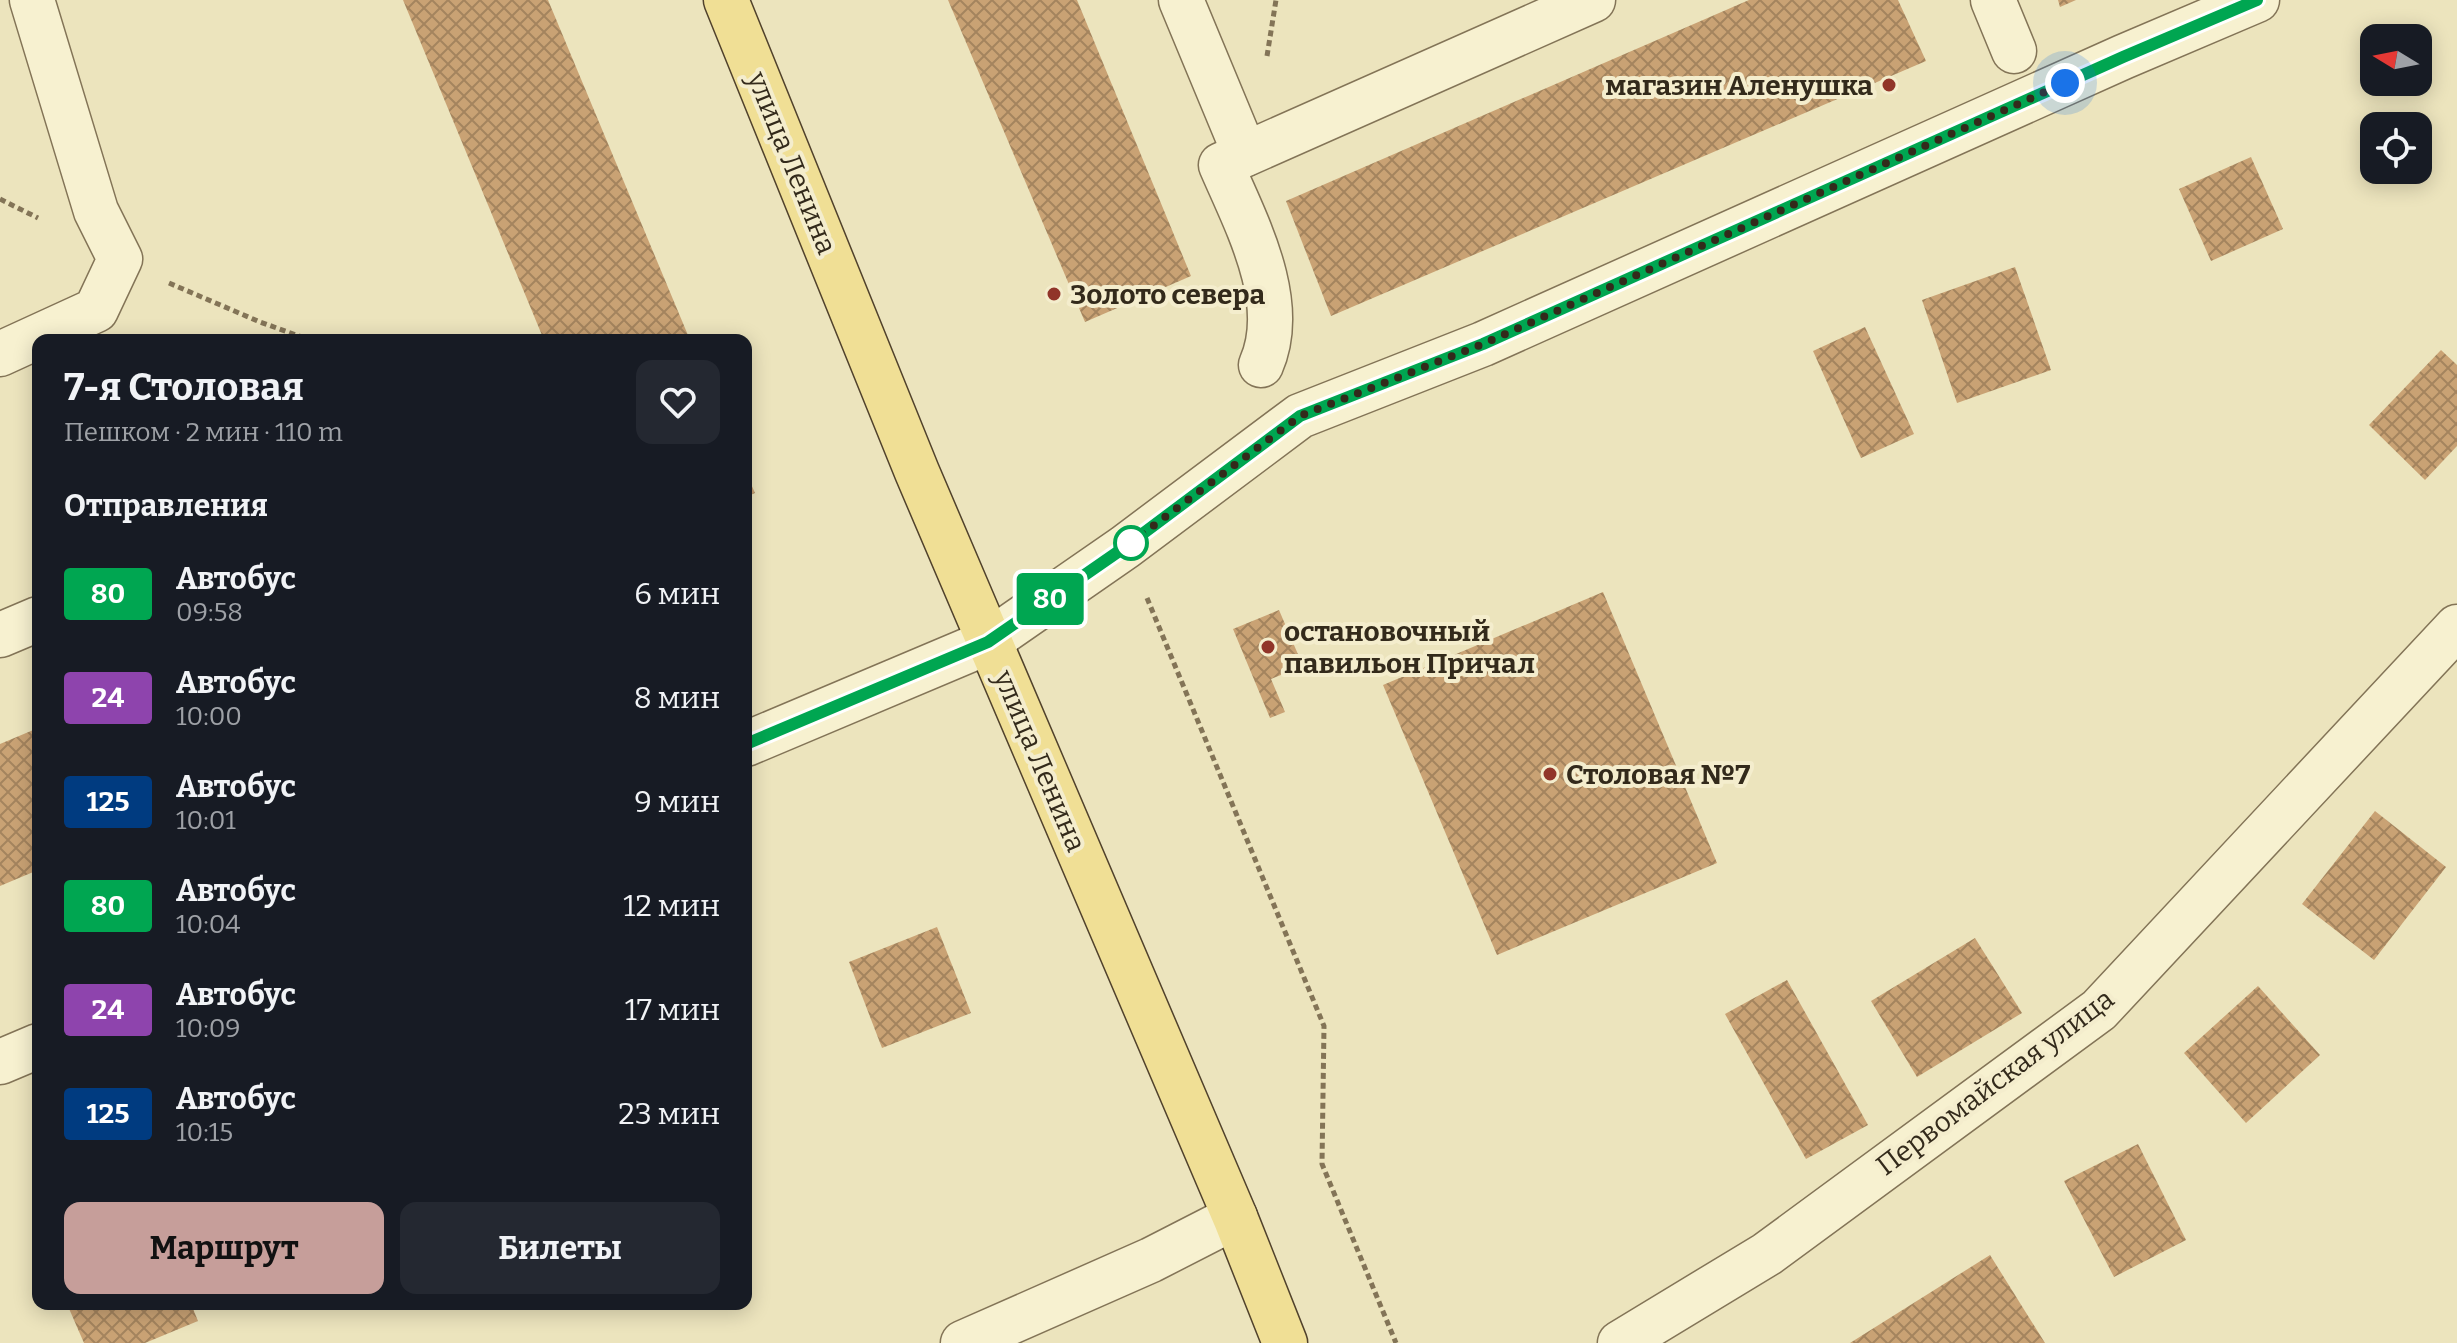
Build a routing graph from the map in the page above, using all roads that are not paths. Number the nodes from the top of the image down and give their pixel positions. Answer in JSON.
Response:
{"nodes":[{"id":1,"x":32,"y":0,"type":"edge"},
{"id":2,"x":726,"y":0,"type":"edge"},
{"id":3,"x":1181,"y":0,"type":"edge"},
{"id":4,"x":1593,"y":0,"type":"edge"},
{"id":5,"x":1993,"y":0,"type":"edge"},
{"id":6,"x":2257,"y":0,"type":"edge"},
{"id":7,"x":2014,"y":51,"type":"dead end"},
{"id":8,"x":1245,"y":154,"type":"junction"},
{"id":9,"x":44,"y":334,"type":"edge"},
{"id":10,"x":32,"y":339,"type":"edge"},
{"id":11,"x":0,"y":354,"type":"edge"},
{"id":12,"x":1261,"y":365,"type":"dead end"},
{"id":13,"x":32,"y":622,"type":"edge"},
{"id":14,"x":2457,"y":627,"type":"edge"},
{"id":15,"x":0,"y":635,"type":"edge"},
{"id":16,"x":988,"y":642,"type":"junction"},
{"id":17,"x":752,"y":741,"type":"edge"},
{"id":18,"x":32,"y":1049,"type":"edge"},
{"id":19,"x":0,"y":1062,"type":"edge"},
{"id":20,"x":1235,"y":1217,"type":"junction"},
{"id":21,"x":963,"y":1343,"type":"edge"},
{"id":22,"x":1285,"y":1343,"type":"edge"},
{"id":23,"x":1620,"y":1343,"type":"edge"}],
"edges":[{"from":1,"to":9,"type":"street"},
{"from":2,"to":16,"type":"main road","name":"улица Ленина"},
{"from":3,"to":8,"type":"street"},
{"from":4,"to":8,"type":"street"},
{"from":5,"to":7,"type":"street"},
{"from":6,"to":16,"type":"street"},
{"from":8,"to":12,"type":"street"},
{"from":10,"to":11,"type":"street"},
{"from":13,"to":15,"type":"street"},
{"from":14,"to":23,"type":"street","name":"Первомайская улица"},
{"from":16,"to":17,"type":"street"},
{"from":16,"to":20,"type":"main road","name":"улица Ленина"},
{"from":18,"to":19,"type":"street"},
{"from":20,"to":21,"type":"street"},
{"from":20,"to":22,"type":"main road","name":"улица Ленина"}]}
